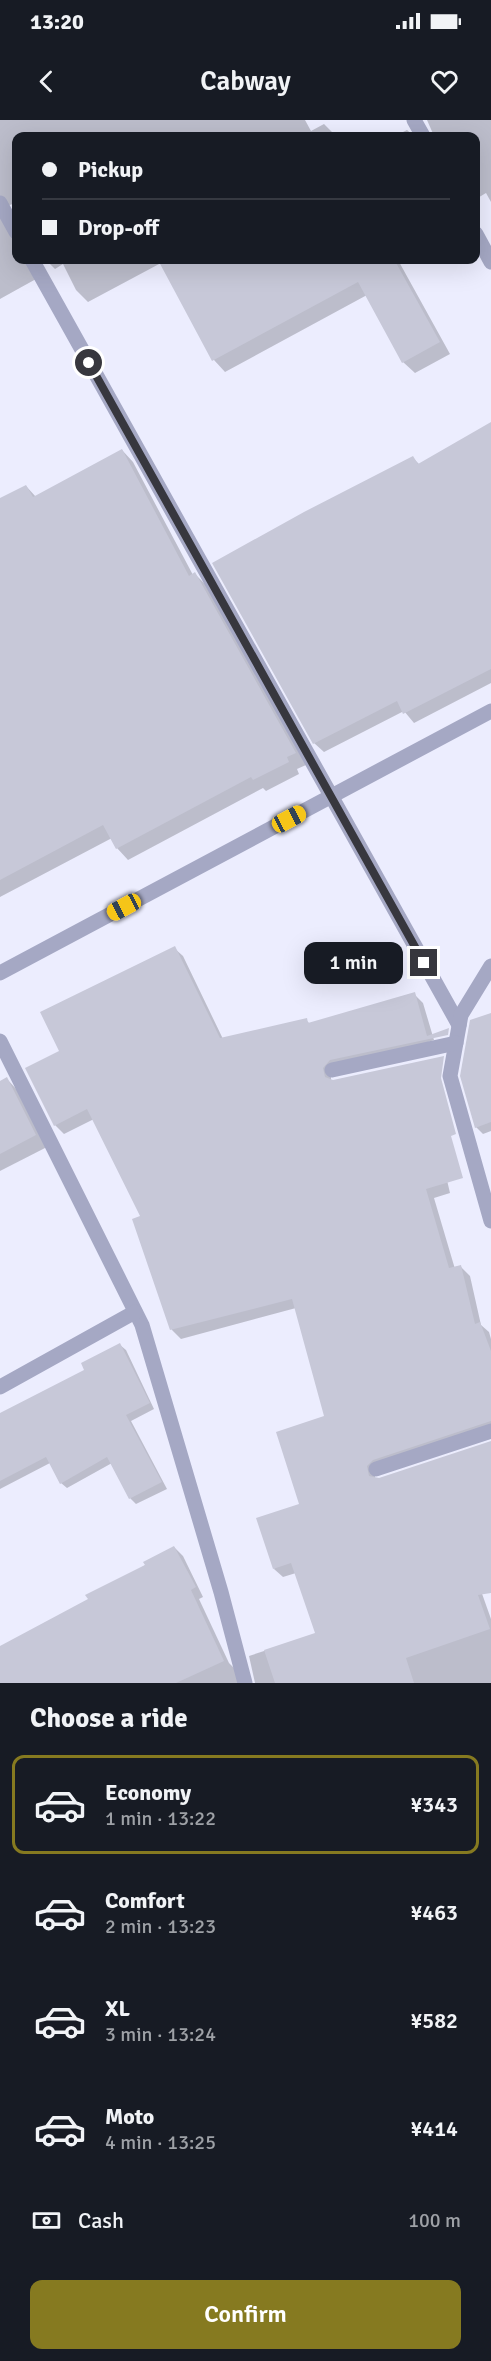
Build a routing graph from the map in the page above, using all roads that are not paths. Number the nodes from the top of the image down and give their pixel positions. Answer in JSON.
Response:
{"nodes":[{"id":1,"x":0,"y":203,"type":"edge"},
{"id":2,"x":12,"y":225,"type":"edge"},
{"id":3,"x":480,"y":241,"type":"edge"},
{"id":4,"x":491,"y":262,"type":"edge"},
{"id":5,"x":34,"y":264,"type":"edge"},
{"id":6,"x":491,"y":711,"type":"edge"},
{"id":7,"x":330,"y":797,"type":"junction"},
{"id":8,"x":491,"y":966,"type":"edge"},
{"id":9,"x":0,"y":973,"type":"edge"},
{"id":10,"x":459,"y":1025,"type":"junction"},
{"id":11,"x":0,"y":1041,"type":"edge"},
{"id":12,"x":456,"y":1043,"type":"junction"},
{"id":13,"x":332,"y":1070,"type":"dead end"},
{"id":14,"x":491,"y":1221,"type":"edge"},
{"id":15,"x":135,"y":1311,"type":"junction"},
{"id":16,"x":0,"y":1387,"type":"edge"},
{"id":17,"x":491,"y":1431,"type":"edge"},
{"id":18,"x":376,"y":1469,"type":"dead end"},
{"id":19,"x":242,"y":1682,"type":"edge"}],
"edges":[{"from":1,"to":2,"type":"street"},
{"from":3,"to":4,"type":"street"},
{"from":5,"to":7,"type":"street"},
{"from":6,"to":7,"type":"street"},
{"from":7,"to":9,"type":"street"},
{"from":7,"to":10,"type":"street"},
{"from":8,"to":10,"type":"street"},
{"from":10,"to":12,"type":"street"},
{"from":11,"to":15,"type":"street"},
{"from":12,"to":13,"type":"street"},
{"from":12,"to":14,"type":"street"},
{"from":15,"to":16,"type":"street"},
{"from":15,"to":19,"type":"street"},
{"from":17,"to":18,"type":"street"}]}
